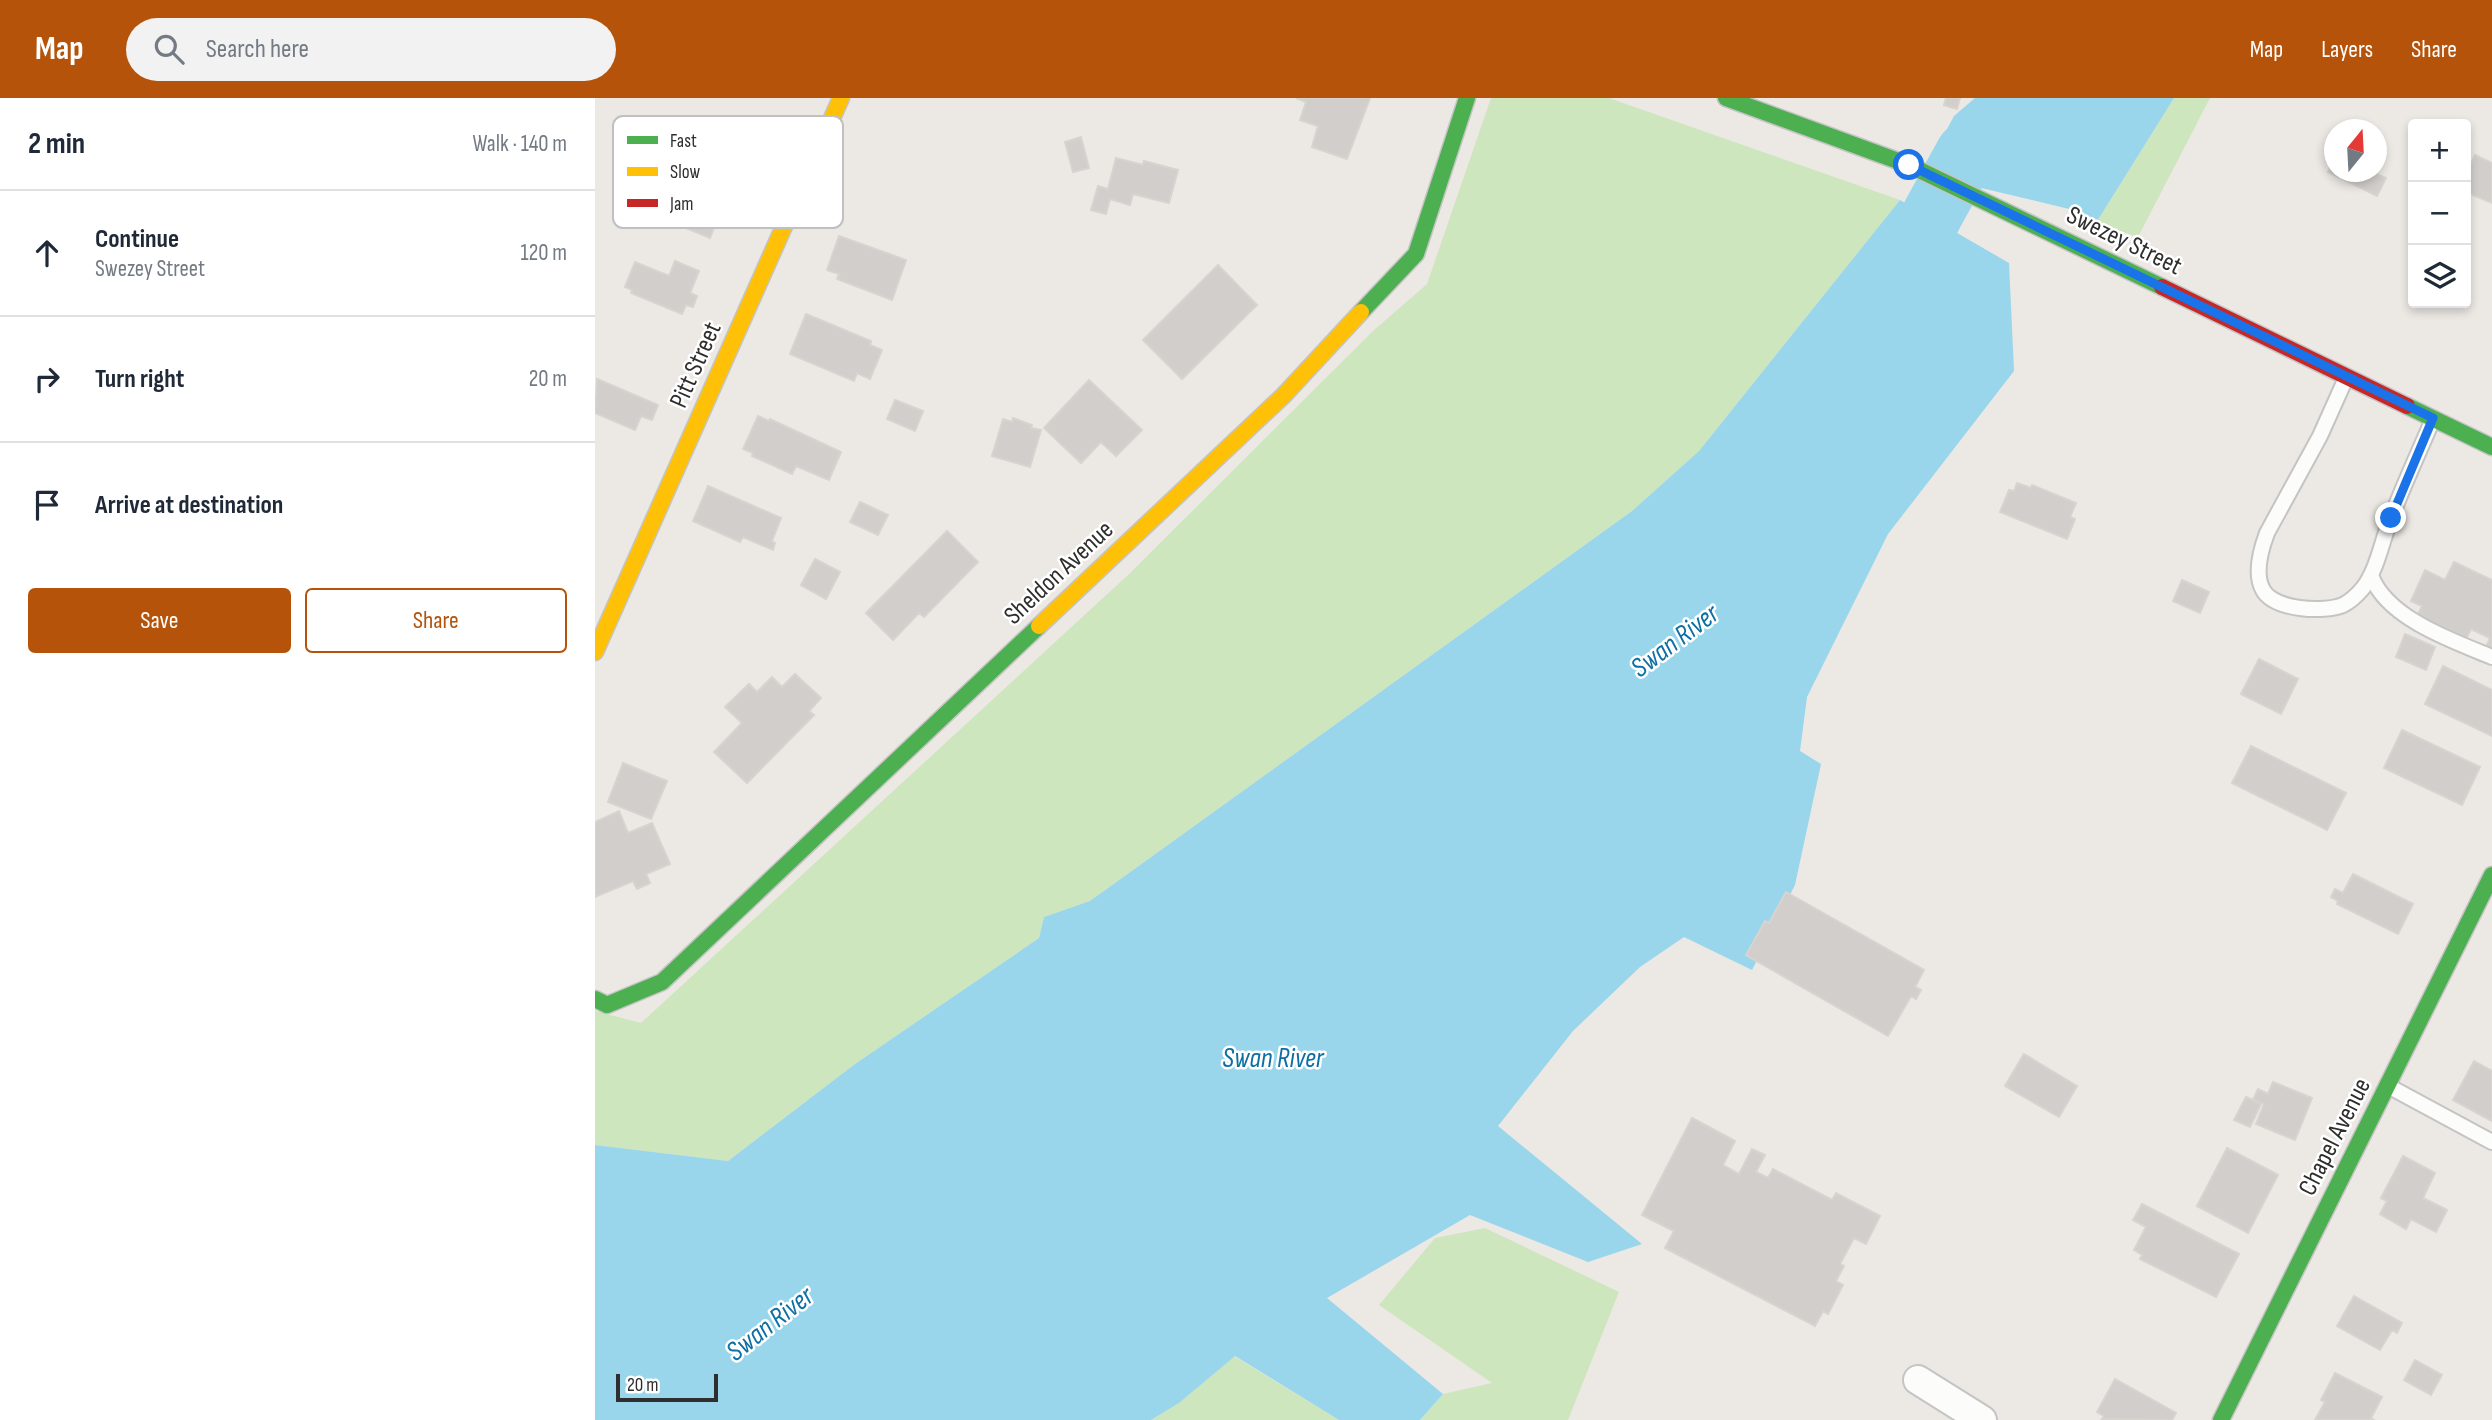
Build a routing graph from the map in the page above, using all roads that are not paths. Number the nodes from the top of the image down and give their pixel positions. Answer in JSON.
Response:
{"nodes":[{"id":1,"x":841,"y":98,"type":"edge"},
{"id":2,"x":1467,"y":98,"type":"edge"},
{"id":3,"x":1726,"y":98,"type":"edge"},
{"id":4,"x":833,"y":116,"type":"edge"},
{"id":5,"x":783,"y":228,"type":"edge"},
{"id":6,"x":2347,"y":377,"type":"junction"},
{"id":7,"x":2433,"y":418,"type":"junction"},
{"id":8,"x":2492,"y":447,"type":"edge"},
{"id":9,"x":2371,"y":575,"type":"junction"},
{"id":10,"x":595,"y":652,"type":"edge"},
{"id":11,"x":2492,"y":657,"type":"edge"},
{"id":12,"x":2492,"y":876,"type":"edge"},
{"id":13,"x":595,"y":999,"type":"edge"},
{"id":14,"x":2388,"y":1086,"type":"junction"},
{"id":15,"x":2492,"y":1142,"type":"edge"},
{"id":16,"x":1918,"y":1380,"type":"dead end"},
{"id":17,"x":1982,"y":1420,"type":"edge"},
{"id":18,"x":2221,"y":1420,"type":"edge"}],
"edges":[{"from":1,"to":4,"type":"street","name":"Pitt Street"},
{"from":2,"to":13,"type":"street","name":"Sheldon Avenue"},
{"from":3,"to":6,"type":"street","name":"Swezey Street"},
{"from":5,"to":10,"type":"street","name":"Pitt Street"},
{"from":6,"to":7,"type":"street","name":"Swezey Street"},
{"from":6,"to":9,"type":"lane"},
{"from":7,"to":8,"type":"street","name":"Swezey Street"},
{"from":7,"to":9,"type":"lane"},
{"from":9,"to":11,"type":"lane"},
{"from":12,"to":14,"type":"street","name":"Chapel Avenue"},
{"from":14,"to":15,"type":"lane"},
{"from":14,"to":18,"type":"street","name":"Chapel Avenue"},
{"from":16,"to":17,"type":"street"}]}
